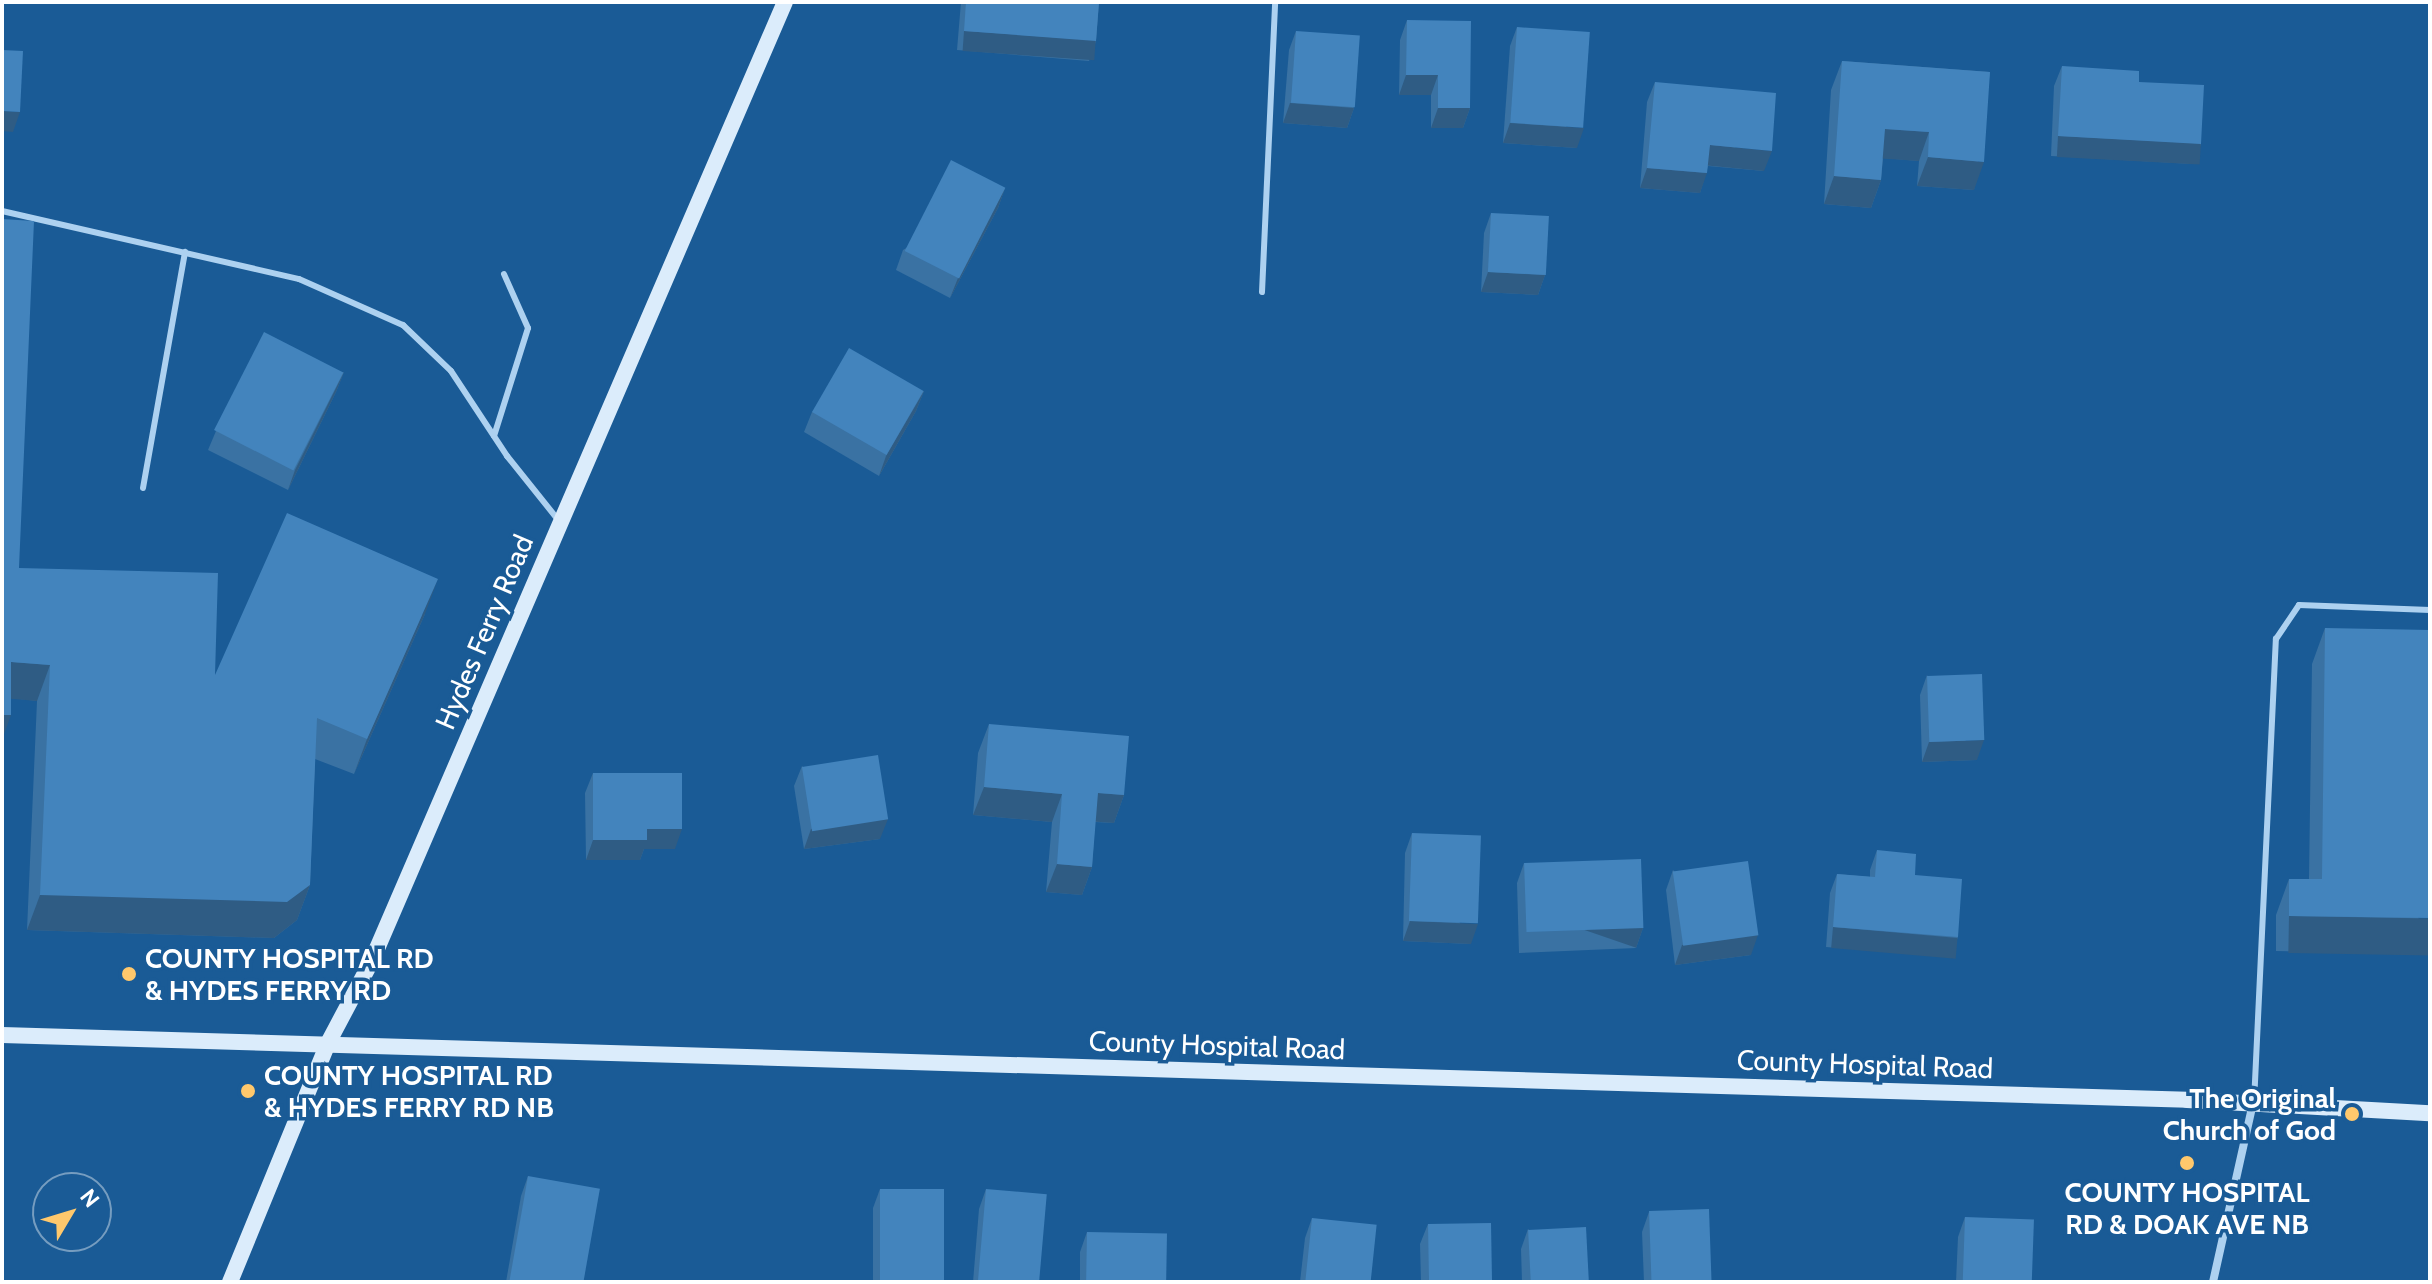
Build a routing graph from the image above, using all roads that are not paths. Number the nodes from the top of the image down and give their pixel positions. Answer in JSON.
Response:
{"nodes":[{"id":1,"x":785,"y":2,"type":"edge"},
{"id":2,"x":1275,"y":2,"type":"edge"},
{"id":3,"x":2,"y":211,"type":"edge"},
{"id":4,"x":185,"y":252,"type":"junction"},
{"id":5,"x":504,"y":274,"type":"dead end"},
{"id":6,"x":1262,"y":292,"type":"dead end"},
{"id":7,"x":494,"y":436,"type":"junction"},
{"id":8,"x":143,"y":488,"type":"dead end"},
{"id":9,"x":559,"y":521,"type":"junction"},
{"id":10,"x":2430,"y":610,"type":"edge"},
{"id":11,"x":2,"y":1035,"type":"edge"},
{"id":12,"x":327,"y":1045,"type":"junction"},
{"id":13,"x":2254,"y":1103,"type":"junction"},
{"id":14,"x":2430,"y":1113,"type":"edge"},
{"id":15,"x":230,"y":1282,"type":"edge"},
{"id":16,"x":2213,"y":1282,"type":"edge"}],
"edges":[{"from":1,"to":9,"type":"main road","name":"Hydes Ferry Road"},
{"from":2,"to":6,"type":"lane"},
{"from":3,"to":4,"type":"lane"},
{"from":4,"to":7,"type":"lane"},
{"from":4,"to":8,"type":"lane"},
{"from":5,"to":7,"type":"lane"},
{"from":7,"to":9,"type":"lane"},
{"from":9,"to":12,"type":"main road","name":"Hydes Ferry Road"},
{"from":10,"to":13,"type":"lane"},
{"from":11,"to":12,"type":"main road","name":"County Hospital Road"},
{"from":12,"to":13,"type":"main road","name":"County Hospital Road"},
{"from":12,"to":15,"type":"main road","name":"Hydes Ferry Road"},
{"from":13,"to":14,"type":"main road","name":"County Hospital Road"},
{"from":13,"to":16,"type":"street"}]}
